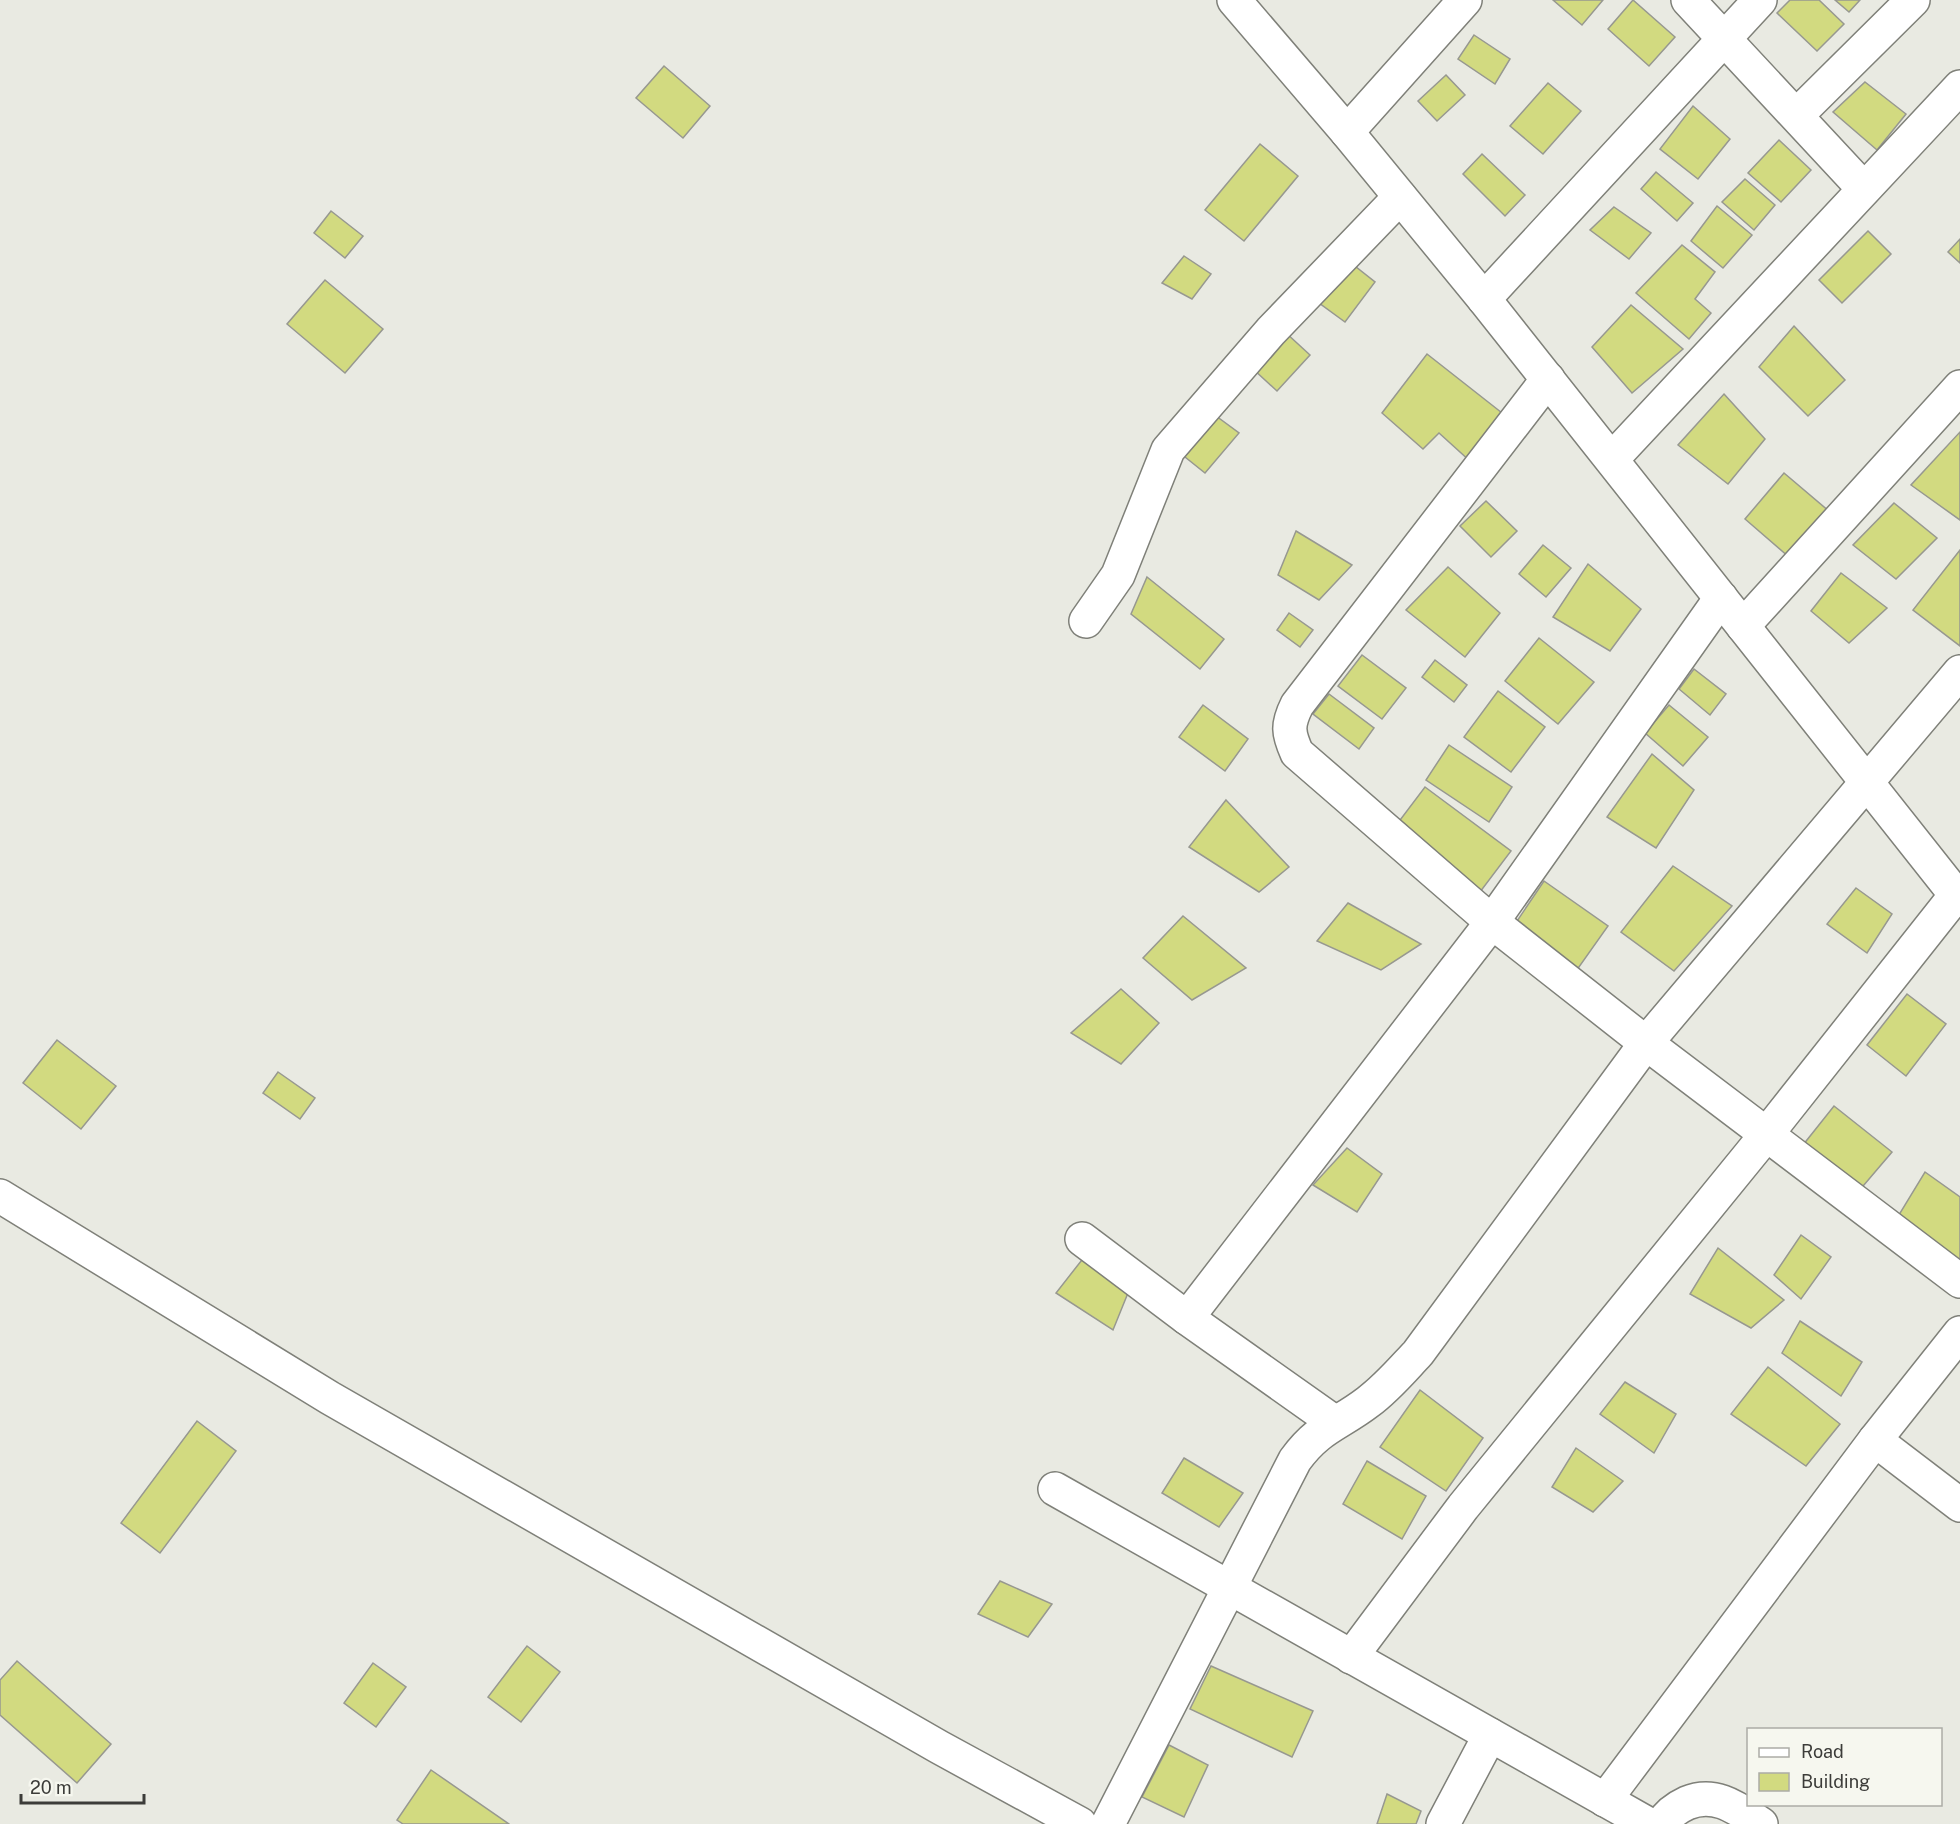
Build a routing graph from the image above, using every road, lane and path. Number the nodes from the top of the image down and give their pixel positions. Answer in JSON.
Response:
{"nodes":[{"id":1,"x":1234,"y":0,"type":"edge"},
{"id":2,"x":1465,"y":0,"type":"edge"},
{"id":3,"x":1688,"y":0,"type":"edge"},
{"id":4,"x":1760,"y":0,"type":"edge"},
{"id":5,"x":1913,"y":0,"type":"edge"},
{"id":6,"x":1724,"y":38,"type":"junction"},
{"id":7,"x":1960,"y":87,"type":"edge"},
{"id":8,"x":1797,"y":115,"type":"junction"},
{"id":9,"x":1347,"y":132,"type":"junction"},
{"id":10,"x":1864,"y":189,"type":"junction"},
{"id":11,"x":1400,"y":197,"type":"junction"},
{"id":12,"x":1484,"y":299,"type":"junction"},
{"id":13,"x":1548,"y":379,"type":"junction"},
{"id":14,"x":1960,"y":387,"type":"edge"},
{"id":15,"x":1612,"y":459,"type":"junction"},
{"id":16,"x":1721,"y":598,"type":"junction"},
{"id":17,"x":1086,"y":621,"type":"dead end"},
{"id":18,"x":1743,"y":626,"type":"junction"},
{"id":19,"x":1960,"y":672,"type":"edge"},
{"id":20,"x":1866,"y":781,"type":"junction"},
{"id":21,"x":1958,"y":897,"type":"edge"},
{"id":22,"x":1492,"y":922,"type":"junction"},
{"id":23,"x":1646,"y":1043,"type":"junction"},
{"id":24,"x":1766,"y":1135,"type":"junction"},
{"id":25,"x":0,"y":1196,"type":"edge"},
{"id":26,"x":1082,"y":1239,"type":"dead end"},
{"id":27,"x":1960,"y":1281,"type":"edge"},
{"id":28,"x":1187,"y":1318,"type":"junction"},
{"id":29,"x":1960,"y":1333,"type":"edge"},
{"id":30,"x":1334,"y":1422,"type":"junction"},
{"id":31,"x":1875,"y":1440,"type":"junction"},
{"id":32,"x":1055,"y":1489,"type":"dead end"},
{"id":33,"x":1960,"y":1505,"type":"edge"},
{"id":34,"x":1230,"y":1589,"type":"junction"},
{"id":35,"x":1351,"y":1657,"type":"junction"},
{"id":36,"x":1490,"y":1735,"type":"junction"},
{"id":37,"x":1605,"y":1800,"type":"junction"},
{"id":38,"x":1080,"y":1824,"type":"edge"},
{"id":39,"x":1108,"y":1824,"type":"edge"},
{"id":40,"x":1443,"y":1824,"type":"edge"},
{"id":41,"x":1648,"y":1824,"type":"edge"},
{"id":42,"x":1662,"y":1824,"type":"edge"},
{"id":43,"x":1761,"y":1824,"type":"edge"}],
"edges":[{"from":1,"to":9,"type":"street"},
{"from":2,"to":9,"type":"street"},
{"from":3,"to":6,"type":"street"},
{"from":4,"to":6,"type":"street"},
{"from":5,"to":8,"type":"street"},
{"from":6,"to":8,"type":"street"},
{"from":6,"to":12,"type":"street"},
{"from":7,"to":10,"type":"street"},
{"from":8,"to":10,"type":"street"},
{"from":9,"to":11,"type":"street"},
{"from":10,"to":15,"type":"street"},
{"from":11,"to":12,"type":"street"},
{"from":11,"to":17,"type":"street"},
{"from":12,"to":13,"type":"street"},
{"from":13,"to":15,"type":"street"},
{"from":13,"to":22,"type":"street"},
{"from":14,"to":18,"type":"street"},
{"from":15,"to":16,"type":"street"},
{"from":16,"to":18,"type":"street"},
{"from":16,"to":22,"type":"street"},
{"from":18,"to":20,"type":"street"},
{"from":19,"to":20,"type":"street"},
{"from":20,"to":21,"type":"street"},
{"from":20,"to":23,"type":"street"},
{"from":21,"to":24,"type":"street"},
{"from":22,"to":23,"type":"street"},
{"from":22,"to":28,"type":"street"},
{"from":23,"to":24,"type":"street"},
{"from":23,"to":30,"type":"street"},
{"from":24,"to":27,"type":"street"},
{"from":24,"to":35,"type":"street"},
{"from":25,"to":38,"type":"street"},
{"from":26,"to":28,"type":"street"},
{"from":28,"to":30,"type":"street"},
{"from":29,"to":31,"type":"street"},
{"from":30,"to":34,"type":"street"},
{"from":31,"to":33,"type":"street"},
{"from":31,"to":37,"type":"street"},
{"from":32,"to":34,"type":"street"},
{"from":34,"to":35,"type":"street"},
{"from":34,"to":39,"type":"street"},
{"from":35,"to":36,"type":"street"},
{"from":36,"to":37,"type":"street"},
{"from":36,"to":40,"type":"street"},
{"from":37,"to":41,"type":"street"},
{"from":42,"to":43,"type":"street"}]}
